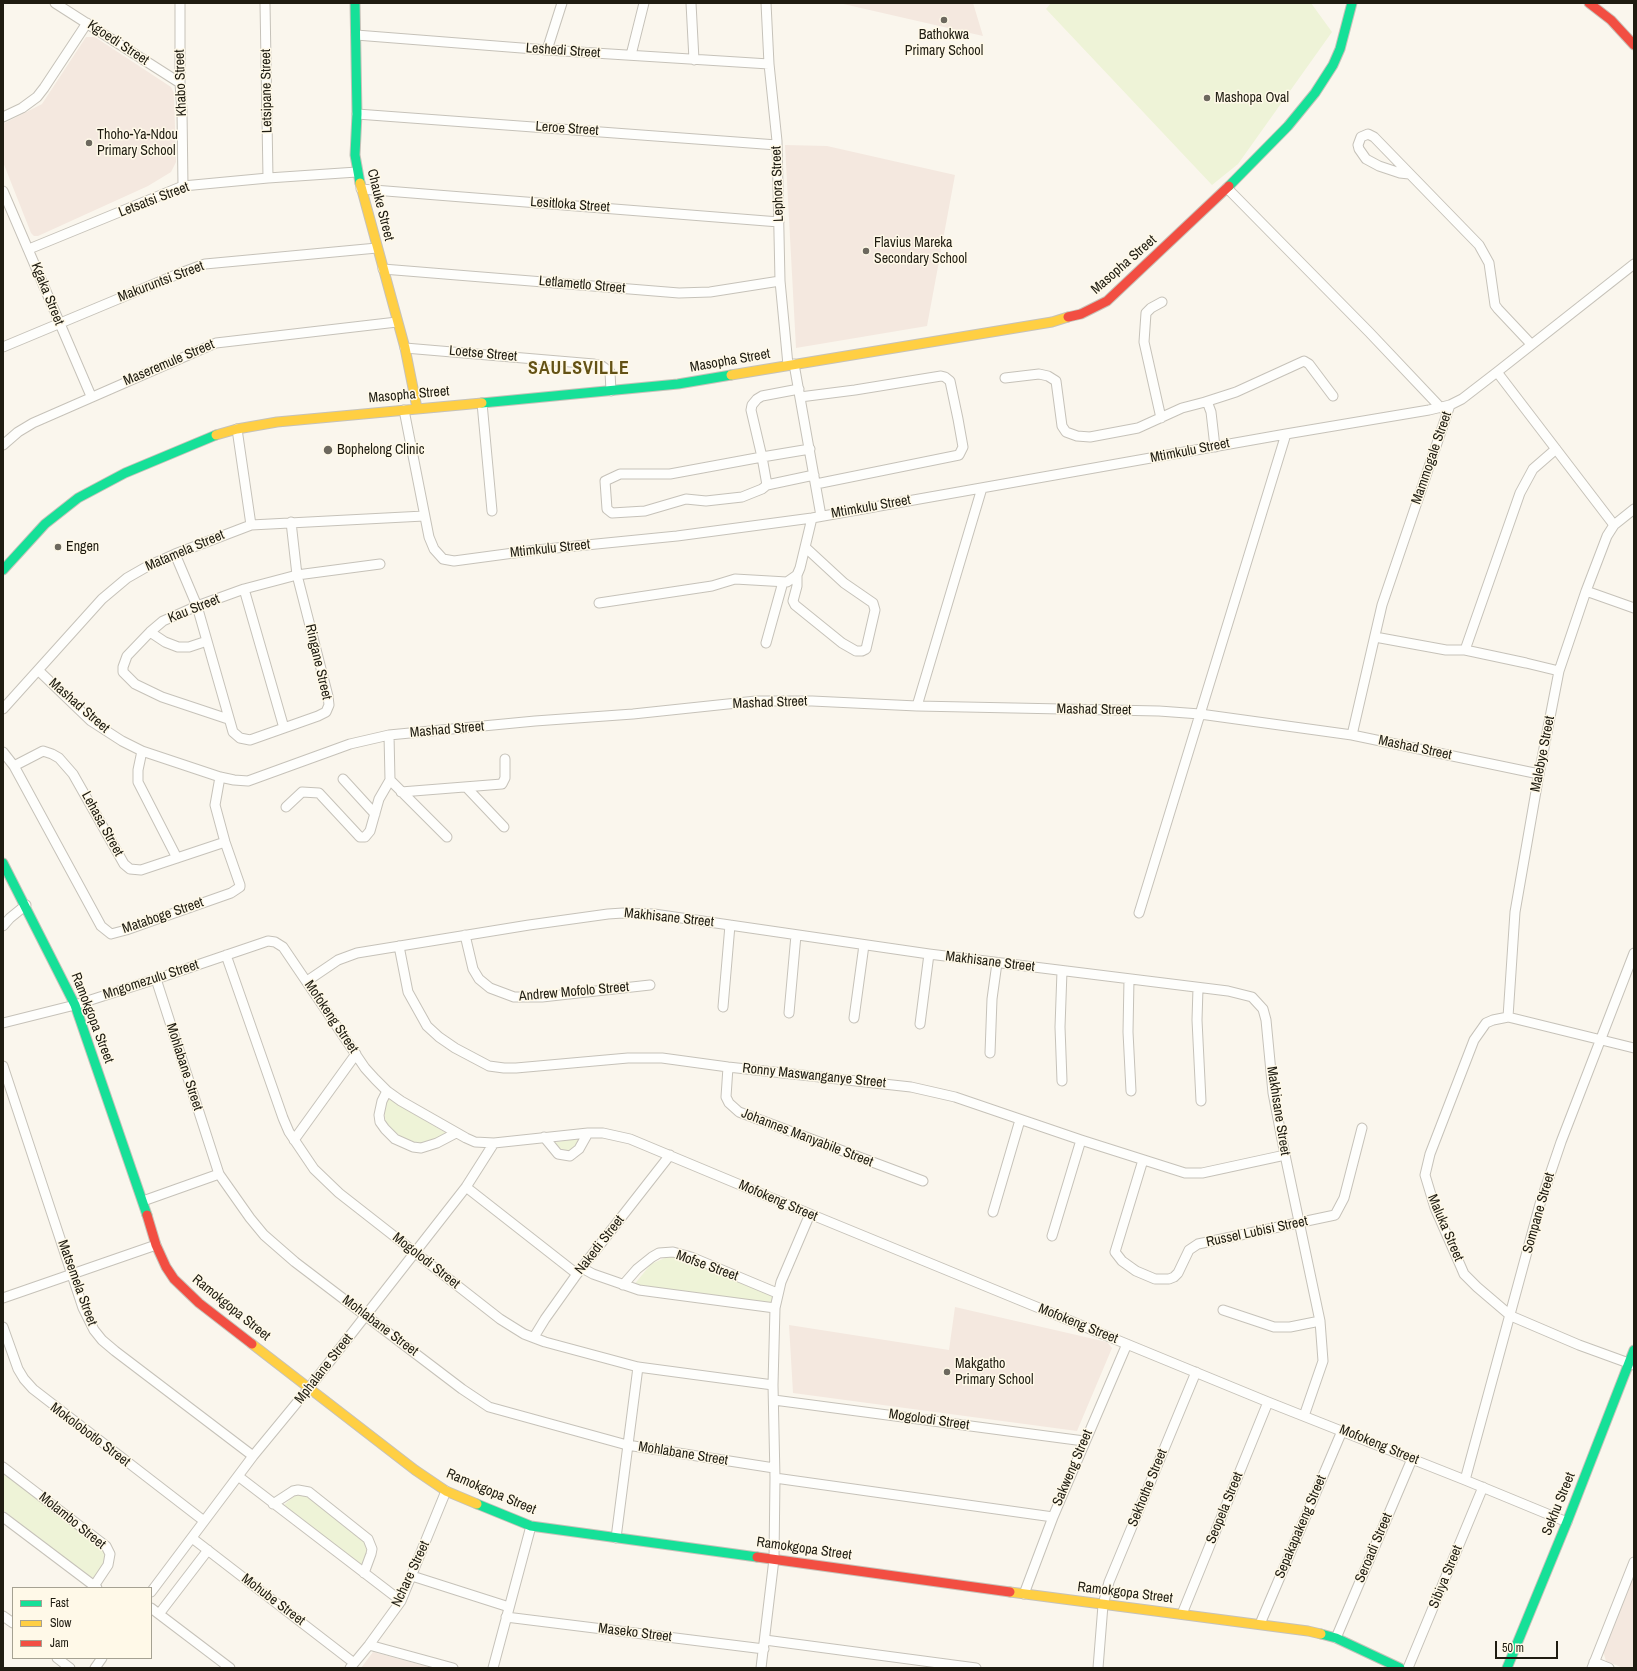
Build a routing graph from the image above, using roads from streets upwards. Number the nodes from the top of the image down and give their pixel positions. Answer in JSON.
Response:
{"nodes":[{"id":1,"x":55,"y":3,"type":"edge"},
{"id":2,"x":180,"y":3,"type":"edge"},
{"id":3,"x":265,"y":3,"type":"edge"},
{"id":4,"x":355,"y":3,"type":"edge"},
{"id":5,"x":562,"y":3,"type":"edge"},
{"id":6,"x":644,"y":3,"type":"edge"},
{"id":7,"x":691,"y":3,"type":"edge"},
{"id":8,"x":766,"y":3,"type":"edge"},
{"id":9,"x":1352,"y":3,"type":"edge"},
{"id":10,"x":1589,"y":3,"type":"edge"},
{"id":11,"x":87,"y":24,"type":"junction"},
{"id":12,"x":356,"y":35,"type":"junction"},
{"id":13,"x":1634,"y":45,"type":"edge"},
{"id":14,"x":547,"y":50,"type":"junction"},
{"id":15,"x":631,"y":56,"type":"junction"},
{"id":16,"x":694,"y":60,"type":"junction"},
{"id":17,"x":769,"y":64,"type":"junction"},
{"id":18,"x":180,"y":83,"type":"junction"},
{"id":19,"x":357,"y":114,"type":"junction"},
{"id":20,"x":3,"y":117,"type":"edge"},
{"id":21,"x":777,"y":145,"type":"junction"},
{"id":22,"x":357,"y":172,"type":"junction"},
{"id":23,"x":1409,"y":174,"type":"junction"},
{"id":24,"x":268,"y":178,"type":"junction"},
{"id":25,"x":183,"y":186,"type":"junction"},
{"id":26,"x":1227,"y":188,"type":"junction"},
{"id":27,"x":361,"y":189,"type":"junction"},
{"id":28,"x":3,"y":191,"type":"edge"},
{"id":29,"x":779,"y":222,"type":"junction"},
{"id":30,"x":377,"y":248,"type":"junction"},
{"id":31,"x":29,"y":250,"type":"junction"},
{"id":32,"x":1634,"y":264,"type":"edge"},
{"id":33,"x":383,"y":269,"type":"junction"},
{"id":34,"x":780,"y":281,"type":"junction"},
{"id":35,"x":1162,"y":302,"type":"dead end"},
{"id":36,"x":397,"y":322,"type":"junction"},
{"id":37,"x":59,"y":323,"type":"junction"},
{"id":38,"x":1531,"y":344,"type":"junction"},
{"id":39,"x":3,"y":347,"type":"edge"},
{"id":40,"x":405,"y":348,"type":"junction"},
{"id":41,"x":791,"y":365,"type":"junction"},
{"id":42,"x":1497,"y":372,"type":"junction"},
{"id":43,"x":1005,"y":378,"type":"dead end"},
{"id":44,"x":611,"y":391,"type":"junction"},
{"id":45,"x":800,"y":393,"type":"junction"},
{"id":46,"x":91,"y":396,"type":"junction"},
{"id":47,"x":1333,"y":396,"type":"dead end"},
{"id":48,"x":1206,"y":402,"type":"junction"},
{"id":49,"x":482,"y":403,"type":"junction"},
{"id":50,"x":1450,"y":405,"type":"junction"},
{"id":51,"x":417,"y":408,"type":"junction"},
{"id":52,"x":1440,"y":408,"type":"junction"},
{"id":53,"x":404,"y":410,"type":"junction"},
{"id":54,"x":1161,"y":418,"type":"junction"},
{"id":55,"x":237,"y":429,"type":"junction"},
{"id":56,"x":1286,"y":434,"type":"junction"},
{"id":57,"x":3,"y":445,"type":"edge"},
{"id":58,"x":1215,"y":447,"type":"junction"},
{"id":59,"x":810,"y":449,"type":"junction"},
{"id":60,"x":1556,"y":449,"type":"junction"},
{"id":61,"x":762,"y":457,"type":"junction"},
{"id":62,"x":815,"y":480,"type":"junction"},
{"id":63,"x":767,"y":485,"type":"junction"},
{"id":64,"x":982,"y":488,"type":"junction"},
{"id":65,"x":1634,"y":509,"type":"edge"},
{"id":66,"x":492,"y":511,"type":"dead end"},
{"id":67,"x":424,"y":516,"type":"junction"},
{"id":68,"x":817,"y":517,"type":"junction"},
{"id":69,"x":291,"y":522,"type":"junction"},
{"id":70,"x":251,"y":525,"type":"junction"},
{"id":71,"x":1614,"y":525,"type":"junction"},
{"id":72,"x":805,"y":547,"type":"junction"},
{"id":73,"x":175,"y":554,"type":"junction"},
{"id":74,"x":380,"y":564,"type":"dead end"},
{"id":75,"x":3,"y":570,"type":"edge"},
{"id":76,"x":297,"y":575,"type":"junction"},
{"id":77,"x":797,"y":575,"type":"junction"},
{"id":78,"x":783,"y":582,"type":"junction"},
{"id":79,"x":244,"y":589,"type":"junction"},
{"id":80,"x":1586,"y":591,"type":"junction"},
{"id":81,"x":599,"y":603,"type":"dead end"},
{"id":82,"x":198,"y":606,"type":"junction"},
{"id":83,"x":1634,"y":608,"type":"edge"},
{"id":84,"x":150,"y":632,"type":"junction"},
{"id":85,"x":1375,"y":636,"type":"junction"},
{"id":86,"x":207,"y":641,"type":"junction"},
{"id":87,"x":766,"y":643,"type":"dead end"},
{"id":88,"x":1465,"y":650,"type":"junction"},
{"id":89,"x":38,"y":670,"type":"junction"},
{"id":90,"x":1559,"y":671,"type":"junction"},
{"id":91,"x":917,"y":706,"type":"junction"},
{"id":92,"x":3,"y":709,"type":"edge"},
{"id":93,"x":1200,"y":714,"type":"junction"},
{"id":94,"x":228,"y":719,"type":"junction"},
{"id":95,"x":284,"y":728,"type":"junction"},
{"id":96,"x":389,"y":735,"type":"junction"},
{"id":97,"x":1352,"y":735,"type":"junction"},
{"id":98,"x":142,"y":751,"type":"junction"},
{"id":99,"x":3,"y":752,"type":"edge"},
{"id":100,"x":505,"y":759,"type":"dead end"},
{"id":101,"x":14,"y":766,"type":"junction"},
{"id":102,"x":1539,"y":774,"type":"junction"},
{"id":103,"x":220,"y":778,"type":"junction"},
{"id":104,"x":343,"y":779,"type":"dead end"},
{"id":105,"x":390,"y":780,"type":"junction"},
{"id":106,"x":468,"y":788,"type":"junction"},
{"id":107,"x":402,"y":792,"type":"junction"},
{"id":108,"x":286,"y":807,"type":"dead end"},
{"id":109,"x":375,"y":814,"type":"junction"},
{"id":110,"x":504,"y":827,"type":"dead end"},
{"id":111,"x":447,"y":837,"type":"dead end"},
{"id":112,"x":225,"y":842,"type":"junction"},
{"id":113,"x":177,"y":858,"type":"junction"},
{"id":114,"x":3,"y":863,"type":"edge"},
{"id":115,"x":26,"y":905,"type":"junction"},
{"id":116,"x":1139,"y":913,"type":"dead end"},
{"id":117,"x":730,"y":925,"type":"junction"},
{"id":118,"x":3,"y":926,"type":"edge"},
{"id":119,"x":465,"y":935,"type":"junction"},
{"id":120,"x":796,"y":935,"type":"junction"},
{"id":121,"x":275,"y":942,"type":"joint"},
{"id":122,"x":864,"y":945,"type":"junction"},
{"id":123,"x":399,"y":946,"type":"junction"},
{"id":124,"x":1634,"y":953,"type":"edge"},
{"id":125,"x":929,"y":954,"type":"junction"},
{"id":126,"x":226,"y":955,"type":"junction"},
{"id":127,"x":997,"y":962,"type":"junction"},
{"id":128,"x":1062,"y":971,"type":"junction"},
{"id":129,"x":156,"y":979,"type":"junction"},
{"id":130,"x":1130,"y":979,"type":"junction"},
{"id":131,"x":307,"y":981,"type":"junction"},
{"id":132,"x":650,"y":985,"type":"dead end"},
{"id":133,"x":1198,"y":988,"type":"junction"},
{"id":134,"x":75,"y":1005,"type":"junction"},
{"id":135,"x":723,"y":1006,"type":"dead end"},
{"id":136,"x":789,"y":1013,"type":"dead end"},
{"id":137,"x":1508,"y":1017,"type":"junction"},
{"id":138,"x":854,"y":1018,"type":"dead end"},
{"id":139,"x":3,"y":1023,"type":"edge"},
{"id":140,"x":920,"y":1024,"type":"dead end"},
{"id":141,"x":1600,"y":1040,"type":"junction"},
{"id":142,"x":1634,"y":1048,"type":"edge"},
{"id":143,"x":356,"y":1054,"type":"junction"},
{"id":144,"x":990,"y":1054,"type":"dead end"},
{"id":145,"x":3,"y":1066,"type":"edge"},
{"id":146,"x":728,"y":1067,"type":"junction"},
{"id":147,"x":1062,"y":1081,"type":"dead end"},
{"id":148,"x":387,"y":1091,"type":"junction"},
{"id":149,"x":1131,"y":1091,"type":"dead end"},
{"id":150,"x":1201,"y":1101,"type":"dead end"},
{"id":151,"x":1020,"y":1120,"type":"junction"},
{"id":152,"x":1362,"y":1128,"type":"dead end"},
{"id":153,"x":456,"y":1133,"type":"junction"},
{"id":154,"x":588,"y":1133,"type":"junction"},
{"id":155,"x":544,"y":1137,"type":"junction"},
{"id":156,"x":294,"y":1140,"type":"junction"},
{"id":157,"x":1081,"y":1140,"type":"junction"},
{"id":158,"x":494,"y":1143,"type":"junction"},
{"id":159,"x":670,"y":1155,"type":"junction"},
{"id":160,"x":1284,"y":1155,"type":"junction"},
{"id":161,"x":1143,"y":1160,"type":"junction"},
{"id":162,"x":219,"y":1174,"type":"junction"},
{"id":163,"x":922,"y":1181,"type":"dead end"},
{"id":164,"x":466,"y":1187,"type":"junction"},
{"id":165,"x":143,"y":1201,"type":"junction"},
{"id":166,"x":993,"y":1212,"type":"dead end"},
{"id":167,"x":810,"y":1214,"type":"junction"},
{"id":168,"x":1299,"y":1223,"type":"junction"},
{"id":169,"x":1052,"y":1236,"type":"dead end"},
{"id":170,"x":156,"y":1245,"type":"junction"},
{"id":171,"x":415,"y":1252,"type":"junction"},
{"id":172,"x":580,"y":1271,"type":"junction"},
{"id":173,"x":73,"y":1274,"type":"junction"},
{"id":174,"x":623,"y":1285,"type":"junction"},
{"id":175,"x":777,"y":1293,"type":"junction"},
{"id":176,"x":3,"y":1298,"type":"edge"},
{"id":177,"x":775,"y":1308,"type":"junction"},
{"id":178,"x":1223,"y":1310,"type":"dead end"},
{"id":179,"x":366,"y":1316,"type":"junction"},
{"id":180,"x":1511,"y":1316,"type":"junction"},
{"id":181,"x":1320,"y":1321,"type":"junction"},
{"id":182,"x":3,"y":1327,"type":"edge"},
{"id":183,"x":534,"y":1337,"type":"junction"},
{"id":184,"x":1127,"y":1344,"type":"junction"},
{"id":185,"x":1634,"y":1350,"type":"edge"},
{"id":186,"x":1632,"y":1364,"type":"edge"},
{"id":187,"x":638,"y":1367,"type":"junction"},
{"id":188,"x":1196,"y":1372,"type":"junction"},
{"id":189,"x":773,"y":1386,"type":"junction"},
{"id":190,"x":309,"y":1388,"type":"junction"},
{"id":191,"x":774,"y":1400,"type":"junction"},
{"id":192,"x":1268,"y":1402,"type":"junction"},
{"id":193,"x":1304,"y":1416,"type":"junction"},
{"id":194,"x":1342,"y":1431,"type":"junction"},
{"id":195,"x":1084,"y":1441,"type":"junction"},
{"id":196,"x":627,"y":1445,"type":"junction"},
{"id":197,"x":254,"y":1456,"type":"junction"},
{"id":198,"x":1412,"y":1459,"type":"junction"},
{"id":199,"x":3,"y":1467,"type":"edge"},
{"id":200,"x":774,"y":1468,"type":"junction"},
{"id":201,"x":238,"y":1476,"type":"junction"},
{"id":202,"x":775,"y":1478,"type":"junction"},
{"id":203,"x":1465,"y":1480,"type":"junction"},
{"id":204,"x":1483,"y":1487,"type":"junction"},
{"id":205,"x":446,"y":1491,"type":"junction"},
{"id":206,"x":273,"y":1504,"type":"junction"},
{"id":207,"x":3,"y":1517,"type":"edge"},
{"id":208,"x":1053,"y":1517,"type":"junction"},
{"id":209,"x":204,"y":1522,"type":"junction"},
{"id":210,"x":1567,"y":1522,"type":"junction"},
{"id":211,"x":532,"y":1526,"type":"junction"},
{"id":212,"x":192,"y":1538,"type":"junction"},
{"id":213,"x":616,"y":1538,"type":"junction"},
{"id":214,"x":208,"y":1550,"type":"junction"},
{"id":215,"x":774,"y":1559,"type":"junction"},
{"id":216,"x":1634,"y":1562,"type":"edge"},
{"id":217,"x":364,"y":1573,"type":"junction"},
{"id":218,"x":412,"y":1576,"type":"junction"},
{"id":219,"x":96,"y":1587,"type":"edge"},
{"id":220,"x":152,"y":1591,"type":"edge"},
{"id":221,"x":1024,"y":1594,"type":"junction"},
{"id":222,"x":401,"y":1600,"type":"junction"},
{"id":223,"x":1103,"y":1605,"type":"junction"},
{"id":224,"x":509,"y":1607,"type":"junction"},
{"id":225,"x":152,"y":1609,"type":"edge"},
{"id":226,"x":159,"y":1614,"type":"junction"},
{"id":227,"x":1182,"y":1614,"type":"junction"},
{"id":228,"x":3,"y":1616,"type":"edge"},
{"id":229,"x":506,"y":1617,"type":"junction"},
{"id":230,"x":12,"y":1623,"type":"edge"},
{"id":231,"x":1260,"y":1624,"type":"junction"},
{"id":232,"x":1336,"y":1638,"type":"junction"},
{"id":233,"x":369,"y":1645,"type":"junction"},
{"id":234,"x":764,"y":1645,"type":"junction"},
{"id":235,"x":58,"y":1659,"type":"edge"},
{"id":236,"x":352,"y":1665,"type":"edge"},
{"id":237,"x":1593,"y":1665,"type":"edge"},
{"id":238,"x":70,"y":1668,"type":"edge"},
{"id":239,"x":230,"y":1668,"type":"edge"},
{"id":240,"x":454,"y":1668,"type":"edge"},
{"id":241,"x":493,"y":1668,"type":"edge"},
{"id":242,"x":761,"y":1668,"type":"edge"},
{"id":243,"x":976,"y":1668,"type":"edge"},
{"id":244,"x":1098,"y":1668,"type":"edge"},
{"id":245,"x":1400,"y":1668,"type":"edge"},
{"id":246,"x":1408,"y":1668,"type":"edge"},
{"id":247,"x":1507,"y":1668,"type":"edge"},
{"id":248,"x":1609,"y":1668,"type":"edge"}],
"edges":[{"from":1,"to":11,"type":"street","name":"Kgoedi Street"},
{"from":2,"to":18,"type":"street","name":"Khabo Street"},
{"from":3,"to":24,"type":"street","name":"Letsipane Street"},
{"from":4,"to":12,"type":"street","name":"Chauke Street"},
{"from":5,"to":14,"type":"street"},
{"from":6,"to":15,"type":"street"},
{"from":7,"to":16,"type":"street"},
{"from":8,"to":17,"type":"street","name":"Lephora Street"},
{"from":9,"to":26,"type":"street","name":"Masopha Street"},
{"from":10,"to":13,"type":"street"},
{"from":11,"to":18,"type":"street","name":"Kgoedi Street"},
{"from":11,"to":20,"type":"street"},
{"from":12,"to":14,"type":"street","name":"Leshedi Street"},
{"from":12,"to":19,"type":"street","name":"Chauke Street"},
{"from":14,"to":15,"type":"street","name":"Leshedi Street"},
{"from":15,"to":16,"type":"street","name":"Leshedi Street"},
{"from":16,"to":17,"type":"street","name":"Leshedi Street"},
{"from":17,"to":21,"type":"street","name":"Lephora Street"},
{"from":18,"to":25,"type":"street","name":"Khabo Street"},
{"from":19,"to":21,"type":"street","name":"Leroe Street"},
{"from":19,"to":22,"type":"street","name":"Chauke Street"},
{"from":21,"to":29,"type":"street","name":"Lephora Street"},
{"from":22,"to":24,"type":"street","name":"Letsatsi Street"},
{"from":22,"to":27,"type":"street","name":"Chauke Street"},
{"from":23,"to":23,"type":"street"},
{"from":23,"to":38,"type":"street"},
{"from":24,"to":25,"type":"street","name":"Letsatsi Street"},
{"from":25,"to":31,"type":"street","name":"Letsatsi Street"},
{"from":26,"to":41,"type":"street","name":"Masopha Street"},
{"from":26,"to":52,"type":"street"},
{"from":27,"to":29,"type":"street","name":"Lesitloka Street"},
{"from":27,"to":30,"type":"street","name":"Chauke Street"},
{"from":28,"to":31,"type":"street","name":"Kgaka Street"},
{"from":29,"to":34,"type":"street","name":"Lephora Street"},
{"from":30,"to":33,"type":"street","name":"Chauke Street"},
{"from":30,"to":37,"type":"street","name":"Makuruntsi Street"},
{"from":31,"to":37,"type":"street","name":"Kgaka Street"},
{"from":32,"to":38,"type":"street","name":"Mammogale Street"},
{"from":33,"to":34,"type":"street","name":"Letlametlo Street"},
{"from":33,"to":36,"type":"street","name":"Chauke Street"},
{"from":34,"to":41,"type":"street","name":"Lephora Street"},
{"from":35,"to":54,"type":"street"},
{"from":36,"to":40,"type":"street","name":"Chauke Street"},
{"from":36,"to":46,"type":"street","name":"Maseremule Street"},
{"from":37,"to":39,"type":"street","name":"Makuruntsi Street"},
{"from":37,"to":46,"type":"street","name":"Kgaka Street"},
{"from":38,"to":42,"type":"street","name":"Mammogale Street"},
{"from":40,"to":44,"type":"street","name":"Loetse Street"},
{"from":40,"to":51,"type":"street","name":"Chauke Street"},
{"from":41,"to":44,"type":"street","name":"Masopha Street"},
{"from":41,"to":45,"type":"street","name":"Lephora Street"},
{"from":42,"to":50,"type":"street","name":"Mammogale Street"},
{"from":42,"to":60,"type":"street"},
{"from":43,"to":54,"type":"street"},
{"from":44,"to":49,"type":"street","name":"Masopha Street"},
{"from":45,"to":59,"type":"street","name":"Lephora Street"},
{"from":45,"to":61,"type":"street"},
{"from":45,"to":62,"type":"street"},
{"from":46,"to":57,"type":"street","name":"Maseremule Street"},
{"from":47,"to":48,"type":"street"},
{"from":48,"to":54,"type":"street"},
{"from":48,"to":58,"type":"street"},
{"from":49,"to":51,"type":"street","name":"Masopha Street"},
{"from":49,"to":66,"type":"street"},
{"from":50,"to":52,"type":"street","name":"Mtimkulu Street"},
{"from":50,"to":85,"type":"street","name":"Mammogale Street"},
{"from":51,"to":53,"type":"street","name":"Masopha Street"},
{"from":52,"to":56,"type":"street","name":"Mtimkulu Street"},
{"from":53,"to":55,"type":"street","name":"Masopha Street"},
{"from":53,"to":67,"type":"street","name":"Mtimkulu Street"},
{"from":55,"to":70,"type":"street"},
{"from":55,"to":75,"type":"street","name":"Masopha Street"},
{"from":56,"to":58,"type":"street","name":"Mtimkulu Street"},
{"from":56,"to":93,"type":"street"},
{"from":58,"to":64,"type":"street","name":"Mtimkulu Street"},
{"from":59,"to":61,"type":"street"},
{"from":59,"to":62,"type":"street","name":"Lephora Street"},
{"from":60,"to":71,"type":"street"},
{"from":60,"to":88,"type":"street"},
{"from":61,"to":63,"type":"street"},
{"from":61,"to":63,"type":"street"},
{"from":62,"to":63,"type":"street"},
{"from":62,"to":68,"type":"street","name":"Lephora Street"},
{"from":64,"to":68,"type":"street","name":"Mtimkulu Street"},
{"from":64,"to":91,"type":"street"},
{"from":65,"to":71,"type":"street","name":"Malebye Street"},
{"from":67,"to":68,"type":"street","name":"Mtimkulu Street"},
{"from":67,"to":69,"type":"street","name":"Matamela Street"},
{"from":68,"to":72,"type":"street"},
{"from":69,"to":70,"type":"street","name":"Matamela Street"},
{"from":69,"to":76,"type":"street","name":"Ringane Street"},
{"from":70,"to":73,"type":"street","name":"Matamela Street"},
{"from":71,"to":80,"type":"street","name":"Malebye Street"},
{"from":72,"to":77,"type":"street"},
{"from":72,"to":77,"type":"street"},
{"from":73,"to":82,"type":"street"},
{"from":73,"to":89,"type":"street","name":"Matamela Street"},
{"from":74,"to":76,"type":"street","name":"Kau Street"},
{"from":76,"to":79,"type":"street","name":"Kau Street"},
{"from":76,"to":95,"type":"street","name":"Ringane Street"},
{"from":77,"to":78,"type":"street"},
{"from":78,"to":81,"type":"street"},
{"from":78,"to":87,"type":"street"},
{"from":79,"to":82,"type":"street","name":"Kau Street"},
{"from":79,"to":95,"type":"street"},
{"from":80,"to":83,"type":"street"},
{"from":80,"to":90,"type":"street","name":"Malebye Street"},
{"from":82,"to":84,"type":"street","name":"Kau Street"},
{"from":82,"to":86,"type":"street"},
{"from":84,"to":86,"type":"street"},
{"from":84,"to":94,"type":"street","name":"Kau Street"},
{"from":85,"to":88,"type":"street"},
{"from":85,"to":97,"type":"street","name":"Mammogale Street"},
{"from":86,"to":94,"type":"street"},
{"from":88,"to":90,"type":"street"},
{"from":89,"to":92,"type":"street","name":"Matamela Street"},
{"from":89,"to":98,"type":"street","name":"Mashad Street"},
{"from":90,"to":102,"type":"street","name":"Malebye Street"},
{"from":91,"to":93,"type":"street","name":"Mashad Street"},
{"from":91,"to":96,"type":"street","name":"Mashad Street"},
{"from":93,"to":97,"type":"street","name":"Mashad Street"},
{"from":93,"to":116,"type":"street"},
{"from":94,"to":95,"type":"street","name":"Ringane Street"},
{"from":96,"to":103,"type":"street","name":"Mashad Street"},
{"from":96,"to":105,"type":"street"},
{"from":97,"to":102,"type":"street","name":"Mashad Street"},
{"from":98,"to":103,"type":"street","name":"Mashad Street"},
{"from":98,"to":113,"type":"street"},
{"from":99,"to":101,"type":"street","name":"Mataboge Street"},
{"from":100,"to":106,"type":"street"},
{"from":101,"to":112,"type":"street","name":"Mataboge Street"},
{"from":101,"to":113,"type":"street","name":"Lehasa Street"},
{"from":102,"to":137,"type":"street","name":"Malebye Street"},
{"from":103,"to":112,"type":"street","name":"Mataboge Street"},
{"from":104,"to":109,"type":"street"},
{"from":105,"to":107,"type":"street"},
{"from":105,"to":109,"type":"street"},
{"from":106,"to":107,"type":"street"},
{"from":106,"to":110,"type":"street"},
{"from":107,"to":111,"type":"street"},
{"from":108,"to":109,"type":"street"},
{"from":112,"to":113,"type":"street","name":"Lehasa Street"},
{"from":114,"to":115,"type":"street","name":"Ramokgopa Street"},
{"from":115,"to":118,"type":"street"},
{"from":115,"to":134,"type":"street","name":"Ramokgopa Street"},
{"from":117,"to":119,"type":"street","name":"Makhisane Street"},
{"from":117,"to":120,"type":"street","name":"Makhisane Street"},
{"from":117,"to":135,"type":"street"},
{"from":119,"to":123,"type":"street","name":"Makhisane Street"},
{"from":119,"to":132,"type":"street","name":"Andrew Mofolo Street"},
{"from":120,"to":122,"type":"street","name":"Makhisane Street"},
{"from":120,"to":136,"type":"street"},
{"from":121,"to":126,"type":"street","name":"Mngomezulu Street"},
{"from":121,"to":131,"type":"street","name":"Mofokeng Street"},
{"from":122,"to":125,"type":"street","name":"Makhisane Street"},
{"from":122,"to":138,"type":"street"},
{"from":123,"to":131,"type":"street","name":"Makhisane Street"},
{"from":123,"to":146,"type":"street","name":"Ronny Maswanganye Street"},
{"from":124,"to":141,"type":"street","name":"Sompane Street"},
{"from":125,"to":127,"type":"street","name":"Makhisane Street"},
{"from":125,"to":140,"type":"street"},
{"from":126,"to":129,"type":"street","name":"Mngomezulu Street"},
{"from":126,"to":156,"type":"street","name":"Mogolodi Street"},
{"from":127,"to":128,"type":"street","name":"Makhisane Street"},
{"from":127,"to":144,"type":"street"},
{"from":128,"to":130,"type":"street","name":"Makhisane Street"},
{"from":128,"to":147,"type":"street"},
{"from":129,"to":134,"type":"street","name":"Mngomezulu Street"},
{"from":129,"to":162,"type":"street","name":"Mohlabane Street"},
{"from":130,"to":133,"type":"street","name":"Makhisane Street"},
{"from":130,"to":149,"type":"street"},
{"from":131,"to":143,"type":"street","name":"Mofokeng Street"},
{"from":133,"to":150,"type":"street"},
{"from":133,"to":160,"type":"street","name":"Makhisane Street"},
{"from":134,"to":139,"type":"street","name":"Mngomezulu Street"},
{"from":134,"to":165,"type":"street","name":"Ramokgopa Street"},
{"from":137,"to":141,"type":"street"},
{"from":137,"to":180,"type":"street","name":"Maluka Street"},
{"from":141,"to":142,"type":"street"},
{"from":141,"to":180,"type":"street","name":"Sompane Street"},
{"from":143,"to":148,"type":"street","name":"Mofokeng Street"},
{"from":143,"to":156,"type":"street"},
{"from":145,"to":173,"type":"street","name":"Matsemela Street"},
{"from":146,"to":151,"type":"street","name":"Ronny Maswanganye Street"},
{"from":146,"to":163,"type":"street","name":"Johannes Manyabile Street"},
{"from":148,"to":153,"type":"street","name":"Mofokeng Street"},
{"from":148,"to":153,"type":"street"},
{"from":151,"to":157,"type":"street","name":"Ronny Maswanganye Street"},
{"from":151,"to":166,"type":"street"},
{"from":152,"to":168,"type":"street","name":"Russel Lubisi Street"},
{"from":153,"to":158,"type":"street","name":"Mofokeng Street"},
{"from":154,"to":155,"type":"street","name":"Mofokeng Street"},
{"from":154,"to":155,"type":"street"},
{"from":154,"to":159,"type":"street","name":"Mofokeng Street"},
{"from":155,"to":158,"type":"street","name":"Mofokeng Street"},
{"from":156,"to":171,"type":"street","name":"Mogolodi Street"},
{"from":157,"to":161,"type":"street","name":"Ronny Maswanganye Street"},
{"from":157,"to":169,"type":"street"},
{"from":158,"to":164,"type":"street","name":"Mphalane Street"},
{"from":159,"to":167,"type":"street","name":"Mofokeng Street"},
{"from":159,"to":172,"type":"street","name":"Nakedi Street"},
{"from":160,"to":161,"type":"street","name":"Ronny Maswanganye Street"},
{"from":160,"to":168,"type":"street","name":"Makhisane Street"},
{"from":161,"to":168,"type":"street","name":"Russel Lubisi Street"},
{"from":162,"to":165,"type":"street"},
{"from":162,"to":179,"type":"street","name":"Mohlabane Street"},
{"from":164,"to":171,"type":"street","name":"Mphalane Street"},
{"from":164,"to":172,"type":"street","name":"Mofse Street"},
{"from":165,"to":170,"type":"street","name":"Ramokgopa Street"},
{"from":167,"to":175,"type":"street"},
{"from":167,"to":184,"type":"street","name":"Mofokeng Street"},
{"from":168,"to":181,"type":"street","name":"Makhisane Street"},
{"from":170,"to":173,"type":"street"},
{"from":170,"to":190,"type":"street","name":"Ramokgopa Street"},
{"from":171,"to":179,"type":"street","name":"Mphalane Street"},
{"from":171,"to":183,"type":"street","name":"Mogolodi Street"},
{"from":172,"to":174,"type":"street","name":"Mofse Street"},
{"from":172,"to":183,"type":"street","name":"Nakedi Street"},
{"from":173,"to":176,"type":"street"},
{"from":173,"to":197,"type":"street","name":"Matsemela Street"},
{"from":174,"to":175,"type":"street","name":"Mofse Street"},
{"from":174,"to":177,"type":"street","name":"Mofse Street"},
{"from":175,"to":177,"type":"street"},
{"from":177,"to":189,"type":"street"},
{"from":178,"to":181,"type":"street"},
{"from":179,"to":190,"type":"street","name":"Mphalane Street"},
{"from":179,"to":196,"type":"street","name":"Mohlabane Street"},
{"from":180,"to":186,"type":"street","name":"Maluka Street"},
{"from":180,"to":203,"type":"street","name":"Sompane Street"},
{"from":181,"to":193,"type":"street","name":"Makhisane Street"},
{"from":182,"to":209,"type":"street","name":"Mokolobotlo Street"},
{"from":183,"to":187,"type":"street","name":"Mogolodi Street"},
{"from":184,"to":188,"type":"street","name":"Mofokeng Street"},
{"from":184,"to":195,"type":"street","name":"Sakweng Street"},
{"from":185,"to":186,"type":"street","name":"Sekhu Street"},
{"from":186,"to":210,"type":"street","name":"Sekhu Street"},
{"from":187,"to":189,"type":"street","name":"Mogolodi Street"},
{"from":187,"to":196,"type":"street"},
{"from":188,"to":192,"type":"street","name":"Mofokeng Street"},
{"from":188,"to":223,"type":"street","name":"Sekhothe Street"},
{"from":189,"to":191,"type":"street"},
{"from":190,"to":197,"type":"street","name":"Mphalane Street"},
{"from":190,"to":205,"type":"street","name":"Ramokgopa Street"},
{"from":191,"to":195,"type":"street","name":"Mogolodi Street"},
{"from":191,"to":200,"type":"street"},
{"from":192,"to":193,"type":"street","name":"Mofokeng Street"},
{"from":192,"to":227,"type":"street","name":"Seopela Street"},
{"from":193,"to":194,"type":"street","name":"Mofokeng Street"},
{"from":194,"to":198,"type":"street","name":"Mofokeng Street"},
{"from":194,"to":231,"type":"street","name":"Sepakapakeng Street"},
{"from":195,"to":208,"type":"street","name":"Sakweng Street"},
{"from":196,"to":200,"type":"street","name":"Mohlabane Street"},
{"from":196,"to":213,"type":"street"},
{"from":197,"to":201,"type":"street","name":"Mphalane Street"},
{"from":198,"to":203,"type":"street","name":"Mofokeng Street"},
{"from":198,"to":232,"type":"street","name":"Seroadi Street"},
{"from":199,"to":219,"type":"street","name":"Molambo Street"},
{"from":200,"to":202,"type":"street"},
{"from":201,"to":206,"type":"street"},
{"from":201,"to":209,"type":"street","name":"Mphalane Street"},
{"from":202,"to":208,"type":"street"},
{"from":202,"to":215,"type":"street"},
{"from":203,"to":204,"type":"street","name":"Mofokeng Street"},
{"from":204,"to":210,"type":"street","name":"Mofokeng Street"},
{"from":204,"to":246,"type":"street","name":"Sibiya Street"},
{"from":205,"to":211,"type":"street","name":"Ramokgopa Street"},
{"from":205,"to":218,"type":"street","name":"Nchare Street"},
{"from":206,"to":217,"type":"street"},
{"from":206,"to":217,"type":"street"},
{"from":207,"to":219,"type":"street","name":"Molambo Street"},
{"from":208,"to":221,"type":"street","name":"Sakweng Street"},
{"from":209,"to":212,"type":"street","name":"Mphalane Street"},
{"from":210,"to":247,"type":"street","name":"Sekhu Street"},
{"from":211,"to":213,"type":"street","name":"Ramokgopa Street"},
{"from":211,"to":224,"type":"street"},
{"from":212,"to":214,"type":"street","name":"Mohube Street"},
{"from":212,"to":220,"type":"street","name":"Mphalane Street"},
{"from":213,"to":215,"type":"street","name":"Ramokgopa Street"},
{"from":214,"to":226,"type":"street"},
{"from":214,"to":236,"type":"street","name":"Mohube Street"},
{"from":215,"to":221,"type":"street","name":"Ramokgopa Street"},
{"from":215,"to":234,"type":"street"},
{"from":216,"to":237,"type":"street"},
{"from":217,"to":222,"type":"street"},
{"from":218,"to":222,"type":"street","name":"Nchare Street"},
{"from":218,"to":224,"type":"street"},
{"from":221,"to":223,"type":"street","name":"Ramokgopa Street"},
{"from":222,"to":233,"type":"street","name":"Nchare Street"},
{"from":223,"to":227,"type":"street","name":"Ramokgopa Street"},
{"from":223,"to":244,"type":"street","name":"Sekhothe Street"},
{"from":224,"to":229,"type":"street"},
{"from":225,"to":226,"type":"street"},
{"from":226,"to":239,"type":"street"},
{"from":227,"to":231,"type":"street","name":"Ramokgopa Street"},
{"from":228,"to":230,"type":"street"},
{"from":229,"to":234,"type":"street","name":"Maseko Street"},
{"from":229,"to":241,"type":"street"},
{"from":231,"to":232,"type":"street","name":"Ramokgopa Street"},
{"from":232,"to":245,"type":"street","name":"Ramokgopa Street"},
{"from":233,"to":236,"type":"street","name":"Nchare Street"},
{"from":233,"to":240,"type":"street"},
{"from":234,"to":242,"type":"street"},
{"from":234,"to":243,"type":"street","name":"Maseko Street"},
{"from":235,"to":238,"type":"street"},
{"from":237,"to":248,"type":"street"}]}
